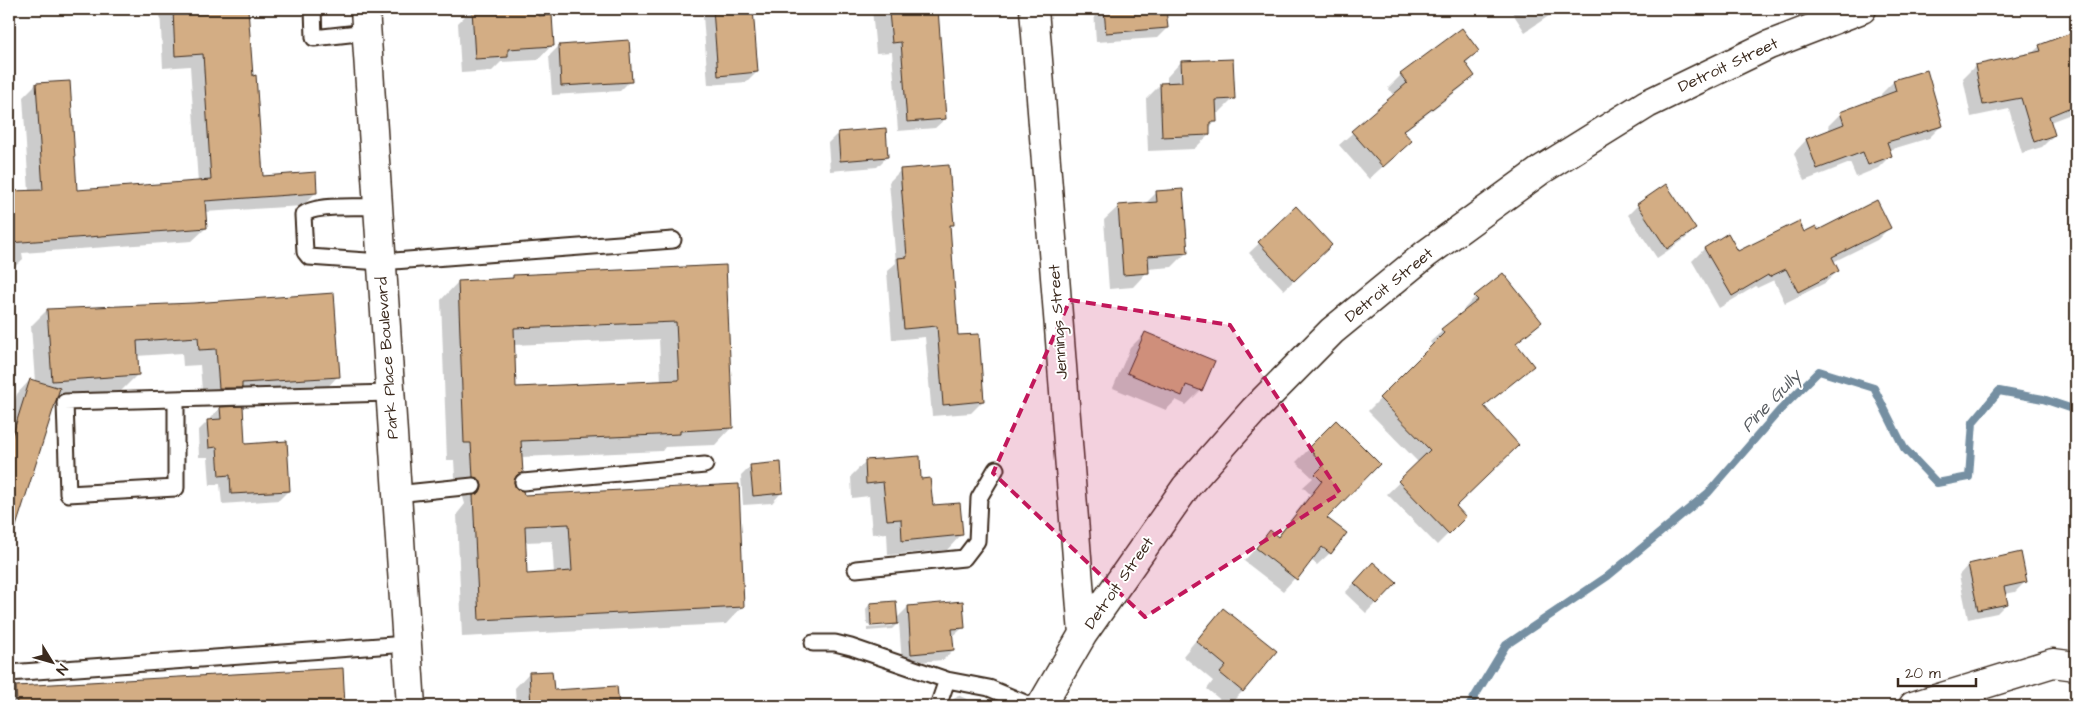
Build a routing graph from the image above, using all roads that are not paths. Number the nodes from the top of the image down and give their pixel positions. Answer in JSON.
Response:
{"nodes":[{"id":1,"x":313,"y":9,"type":"edge"},
{"id":2,"x":1034,"y":9,"type":"edge"},
{"id":3,"x":1862,"y":9,"type":"edge"},
{"id":4,"x":366,"y":20,"type":"edge"},
{"id":5,"x":378,"y":207,"type":"junction"},
{"id":6,"x":674,"y":240,"type":"dead end"},
{"id":7,"x":381,"y":262,"type":"junction"},
{"id":8,"x":389,"y":393,"type":"junction"},
{"id":9,"x":176,"y":399,"type":"junction"},
{"id":10,"x":705,"y":465,"type":"dead end"},
{"id":11,"x":996,"y":469,"type":"dead end"},
{"id":12,"x":523,"y":482,"type":"dead end"},
{"id":13,"x":473,"y":486,"type":"dead end"},
{"id":14,"x":396,"y":494,"type":"junction"},
{"id":15,"x":856,"y":569,"type":"dead end"},
{"id":16,"x":1082,"y":634,"type":"junction"},
{"id":17,"x":813,"y":643,"type":"dead end"},
{"id":18,"x":407,"y":644,"type":"junction"},
{"id":19,"x":2076,"y":666,"type":"edge"},
{"id":20,"x":9,"y":673,"type":"edge"},
{"id":21,"x":947,"y":680,"type":"junction"},
{"id":22,"x":411,"y":706,"type":"edge"},
{"id":23,"x":938,"y":706,"type":"edge"},
{"id":24,"x":1032,"y":706,"type":"edge"},
{"id":25,"x":1041,"y":706,"type":"edge"},
{"id":26,"x":1913,"y":706,"type":"edge"}],
"edges":[{"from":1,"to":4,"type":"lane"},
{"from":2,"to":16,"type":"street","name":"Jennings Street"},
{"from":3,"to":16,"type":"street","name":"Detroit Street"},
{"from":4,"to":5,"type":"street","name":"Park Place Boulevard"},
{"from":5,"to":7,"type":"street","name":"Park Place Boulevard"},
{"from":5,"to":7,"type":"lane"},
{"from":6,"to":7,"type":"lane"},
{"from":7,"to":8,"type":"street","name":"Park Place Boulevard"},
{"from":8,"to":9,"type":"lane"},
{"from":8,"to":14,"type":"street","name":"Park Place Boulevard"},
{"from":9,"to":9,"type":"lane"},
{"from":10,"to":12,"type":"lane"},
{"from":11,"to":15,"type":"lane"},
{"from":13,"to":14,"type":"lane"},
{"from":14,"to":18,"type":"street","name":"Park Place Boulevard"},
{"from":16,"to":25,"type":"street","name":"Detroit Street"},
{"from":17,"to":21,"type":"lane"},
{"from":18,"to":20,"type":"lane"},
{"from":18,"to":22,"type":"street","name":"Park Place Boulevard"},
{"from":19,"to":26,"type":"street"},
{"from":21,"to":23,"type":"lane"},
{"from":21,"to":24,"type":"lane"}]}
